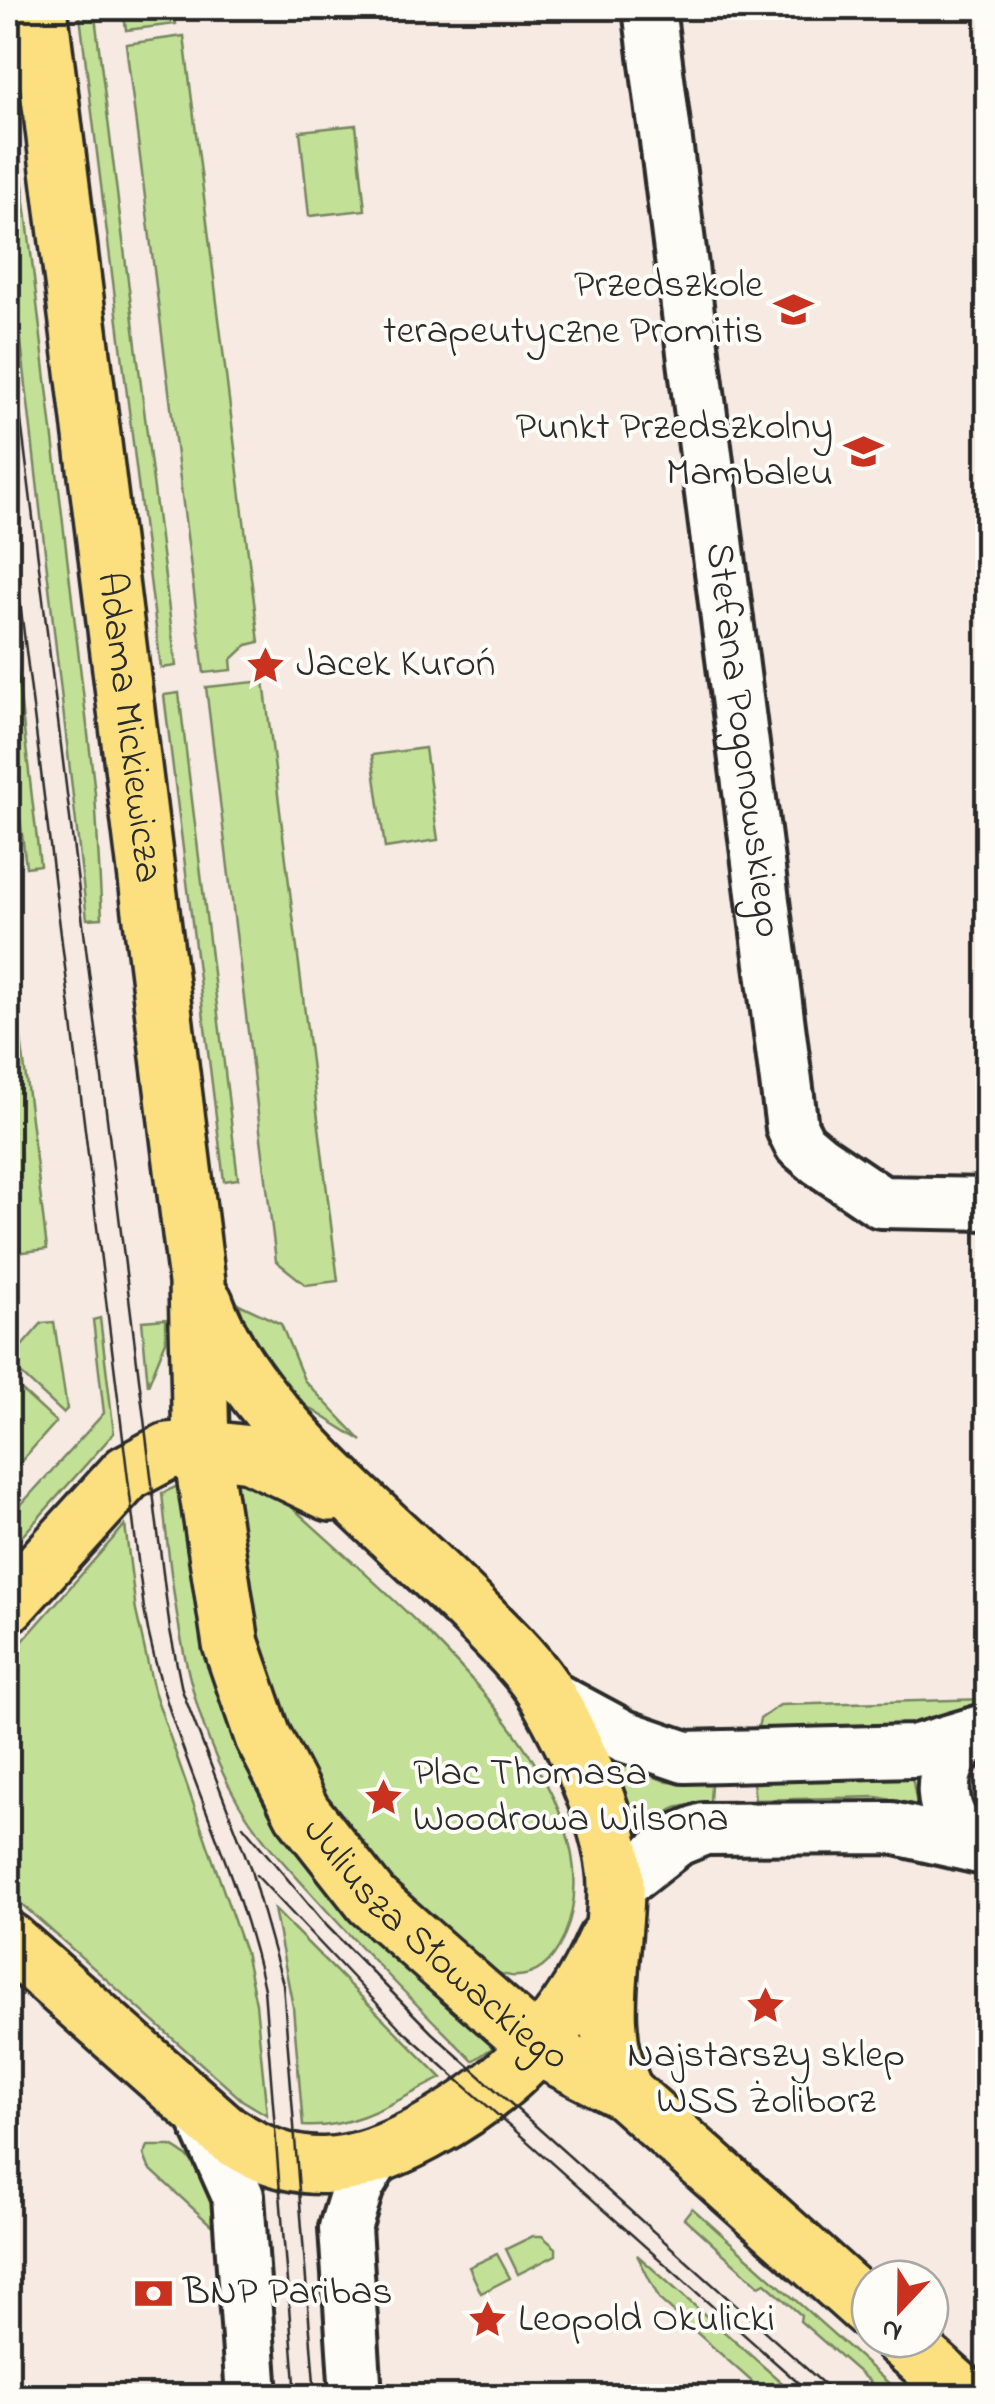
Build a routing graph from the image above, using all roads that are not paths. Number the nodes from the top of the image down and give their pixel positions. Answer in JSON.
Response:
{"nodes":[{"id":1,"x":40,"y":8,"type":"edge"},
{"id":2,"x":649,"y":8,"type":"edge"},
{"id":3,"x":988,"y":1204,"type":"edge"},
{"id":4,"x":197,"y":1282,"type":"junction"},
{"id":5,"x":201,"y":1448,"type":"junction"},
{"id":6,"x":372,"y":1513,"type":"junction"},
{"id":7,"x":8,"y":1604,"type":"edge"},
{"id":8,"x":546,"y":1694,"type":"junction"},
{"id":9,"x":980,"y":1732,"type":"edge"},
{"id":10,"x":982,"y":1849,"type":"edge"},
{"id":11,"x":613,"y":1909,"type":"junction"},
{"id":12,"x":8,"y":1940,"type":"edge"},
{"id":13,"x":539,"y":2048,"type":"junction"},
{"id":14,"x":625,"y":2092,"type":"junction"},
{"id":15,"x":200,"y":2111,"type":"junction"},
{"id":16,"x":375,"y":2158,"type":"junction"},
{"id":17,"x":850,"y":2293,"type":"edge"},
{"id":18,"x":923,"y":2359,"type":"edge"},
{"id":19,"x":252,"y":2396,"type":"edge"},
{"id":20,"x":356,"y":2396,"type":"edge"},
{"id":21,"x":964,"y":2396,"type":"edge"}],
"edges":[{"from":1,"to":4,"type":"main road","name":"Adama Mickiewicza"},
{"from":2,"to":3,"type":"street","name":"Stefana Pogonowskiego"},
{"from":4,"to":5,"type":"main road","name":"Adama Mickiewicza"},
{"from":4,"to":6,"type":"main road"},
{"from":5,"to":6,"type":"main road"},
{"from":5,"to":7,"type":"main road"},
{"from":5,"to":13,"type":"main road","name":"Juliusza Słowackiego"},
{"from":6,"to":8,"type":"main road"},
{"from":8,"to":9,"type":"street"},
{"from":8,"to":11,"type":"main road"},
{"from":9,"to":10,"type":"street"},
{"from":10,"to":11,"type":"street"},
{"from":11,"to":13,"type":"main road"},
{"from":11,"to":14,"type":"main road"},
{"from":12,"to":15,"type":"main road"},
{"from":13,"to":14,"type":"main road","name":"Juliusza Słowackiego"},
{"from":13,"to":16,"type":"main road"},
{"from":14,"to":17,"type":"main road","name":"Juliusza Słowackiego"},
{"from":15,"to":16,"type":"main road"},
{"from":15,"to":19,"type":"street"},
{"from":16,"to":20,"type":"street"},
{"from":18,"to":21,"type":"main road"}]}
